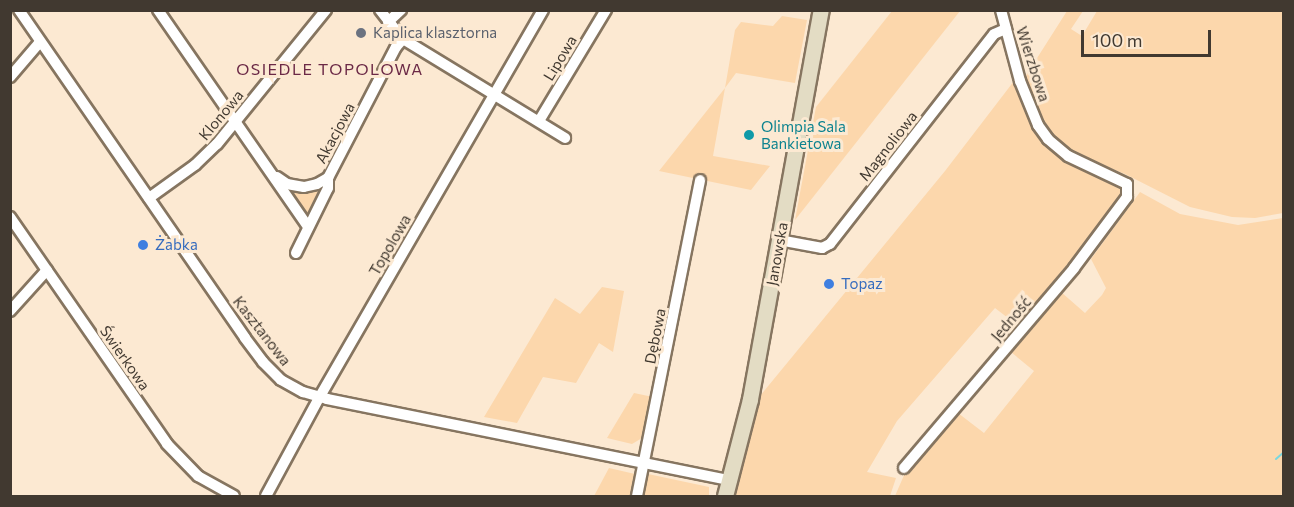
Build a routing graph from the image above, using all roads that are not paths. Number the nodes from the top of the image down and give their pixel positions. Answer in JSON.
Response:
{"nodes":[{"id":1,"x":19,"y":10,"type":"edge"},
{"id":2,"x":158,"y":10,"type":"edge"},
{"id":3,"x":326,"y":10,"type":"edge"},
{"id":4,"x":380,"y":10,"type":"edge"},
{"id":5,"x":401,"y":10,"type":"edge"},
{"id":6,"x":543,"y":10,"type":"edge"},
{"id":7,"x":606,"y":10,"type":"edge"},
{"id":8,"x":821,"y":10,"type":"edge"},
{"id":9,"x":1001,"y":10,"type":"edge"},
{"id":10,"x":388,"y":22,"type":"junction"},
{"id":11,"x":1006,"y":29,"type":"junction"},
{"id":12,"x":403,"y":39,"type":"junction"},
{"id":13,"x":40,"y":42,"type":"junction"},
{"id":14,"x":10,"y":76,"type":"edge"},
{"id":15,"x":494,"y":94,"type":"junction"},
{"id":16,"x":539,"y":121,"type":"junction"},
{"id":17,"x":235,"y":122,"type":"junction"},
{"id":18,"x":565,"y":138,"type":"dead end"},
{"id":19,"x":272,"y":174,"type":"junction"},
{"id":20,"x":328,"y":178,"type":"junction"},
{"id":21,"x":700,"y":180,"type":"dead end"},
{"id":22,"x":1127,"y":184,"type":"joint"},
{"id":23,"x":149,"y":198,"type":"junction"},
{"id":24,"x":10,"y":217,"type":"edge"},
{"id":25,"x":308,"y":227,"type":"junction"},
{"id":26,"x":780,"y":240,"type":"junction"},
{"id":27,"x":296,"y":253,"type":"dead end"},
{"id":28,"x":47,"y":270,"type":"junction"},
{"id":29,"x":10,"y":311,"type":"edge"},
{"id":30,"x":320,"y":398,"type":"junction"},
{"id":31,"x":644,"y":462,"type":"junction"},
{"id":32,"x":904,"y":468,"type":"dead end"},
{"id":33,"x":729,"y":480,"type":"junction"},
{"id":34,"x":234,"y":496,"type":"edge"},
{"id":35,"x":266,"y":496,"type":"edge"},
{"id":36,"x":637,"y":496,"type":"edge"},
{"id":37,"x":725,"y":496,"type":"edge"}],
"edges":[{"from":1,"to":13,"type":"street","name":"Kasztanowa"},
{"from":2,"to":17,"type":"street"},
{"from":3,"to":17,"type":"street","name":"Klonowa"},
{"from":4,"to":10,"type":"street"},
{"from":5,"to":10,"type":"street"},
{"from":6,"to":15,"type":"street","name":"Topolowa"},
{"from":7,"to":16,"type":"street","name":"Lipowa"},
{"from":8,"to":26,"type":"main road","name":"Janowska"},
{"from":9,"to":11,"type":"street","name":"Wierzbowa"},
{"from":10,"to":12,"type":"street"},
{"from":11,"to":22,"type":"street","name":"Wierzbowa"},
{"from":11,"to":26,"type":"street","name":"Magnoliowa"},
{"from":12,"to":15,"type":"street"},
{"from":12,"to":20,"type":"street","name":"Akacjowa"},
{"from":13,"to":14,"type":"street"},
{"from":13,"to":23,"type":"street","name":"Kasztanowa"},
{"from":15,"to":16,"type":"street"},
{"from":15,"to":30,"type":"street","name":"Topolowa"},
{"from":16,"to":18,"type":"street"},
{"from":17,"to":19,"type":"street"},
{"from":17,"to":23,"type":"street","name":"Klonowa"},
{"from":19,"to":20,"type":"street","name":"Akacjowa"},
{"from":19,"to":25,"type":"street"},
{"from":20,"to":25,"type":"street","name":"Akacjowa"},
{"from":21,"to":31,"type":"street","name":"Dębowa"},
{"from":22,"to":32,"type":"street","name":"Jedność"},
{"from":23,"to":30,"type":"street","name":"Kasztanowa"},
{"from":24,"to":28,"type":"street","name":"Świerkowa"},
{"from":25,"to":27,"type":"street","name":"Akacjowa"},
{"from":26,"to":33,"type":"main road","name":"Janowska"},
{"from":28,"to":29,"type":"street"},
{"from":28,"to":34,"type":"street","name":"Świerkowa"},
{"from":30,"to":31,"type":"street","name":"Kasztanowa"},
{"from":30,"to":35,"type":"street","name":"Topolowa"},
{"from":31,"to":33,"type":"street","name":"Kasztanowa"},
{"from":31,"to":36,"type":"street","name":"Dębowa"},
{"from":33,"to":37,"type":"main road","name":"Janowska"}]}
